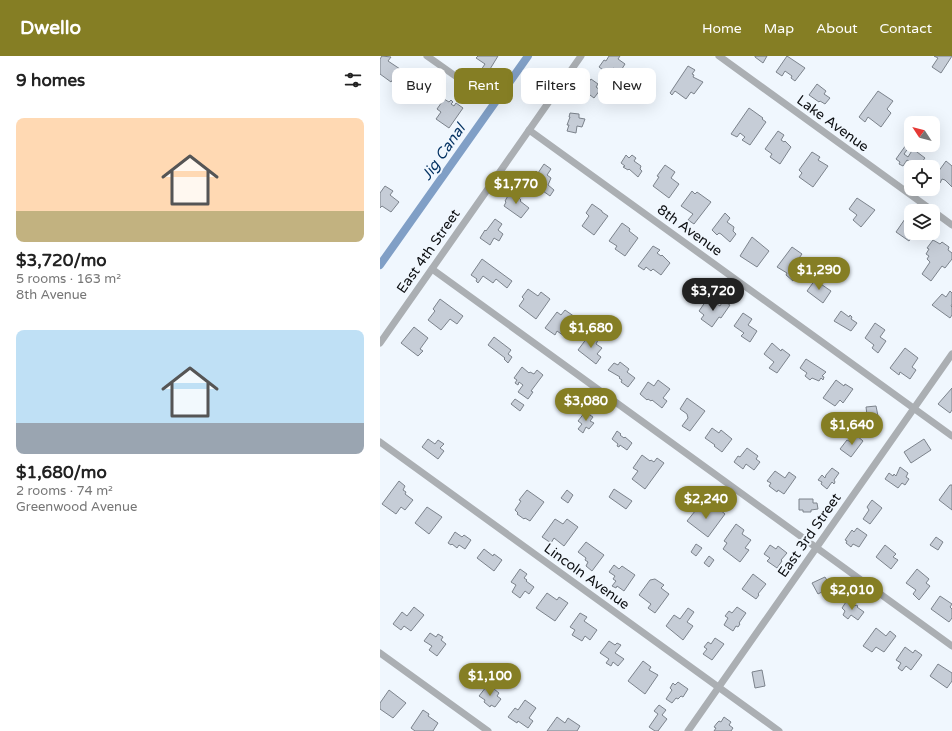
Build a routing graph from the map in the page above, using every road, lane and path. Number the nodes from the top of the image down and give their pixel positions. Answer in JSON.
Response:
{"nodes":[{"id":1,"x":427,"y":56,"type":"edge"},
{"id":2,"x":581,"y":56,"type":"edge"},
{"id":3,"x":718,"y":56,"type":"edge"},
{"id":4,"x":454,"y":75,"type":"edge"},
{"id":5,"x":529,"y":130,"type":"junction"},
{"id":6,"x":923,"y":204,"type":"edge"},
{"id":7,"x":940,"y":216,"type":"edge"},
{"id":8,"x":952,"y":225,"type":"edge"},
{"id":9,"x":432,"y":269,"type":"junction"},
{"id":10,"x":380,"y":343,"type":"edge"},
{"id":11,"x":952,"y":354,"type":"edge"},
{"id":12,"x":914,"y":408,"type":"junction"},
{"id":13,"x":952,"y":436,"type":"edge"},
{"id":14,"x":380,"y":442,"type":"edge"},
{"id":15,"x":816,"y":548,"type":"junction"},
{"id":16,"x":952,"y":646,"type":"edge"},
{"id":17,"x":380,"y":653,"type":"edge"},
{"id":18,"x":718,"y":688,"type":"junction"},
{"id":19,"x":488,"y":731,"type":"edge"},
{"id":20,"x":688,"y":731,"type":"edge"},
{"id":21,"x":779,"y":731,"type":"edge"}],
"edges":[{"from":1,"to":4,"type":"street"},
{"from":2,"to":5,"type":"street","name":"East 4th Street"},
{"from":3,"to":6,"type":"street","name":"Lake Avenue"},
{"from":5,"to":9,"type":"street","name":"East 4th Street"},
{"from":5,"to":12,"type":"street","name":"8th Avenue"},
{"from":7,"to":8,"type":"street","name":"Lake Avenue"},
{"from":9,"to":10,"type":"street","name":"East 4th Street"},
{"from":9,"to":15,"type":"street"},
{"from":11,"to":12,"type":"street","name":"East 3rd Street"},
{"from":12,"to":13,"type":"street","name":"8th Avenue"},
{"from":12,"to":15,"type":"street","name":"East 3rd Street"},
{"from":14,"to":18,"type":"street","name":"Lincoln Avenue"},
{"from":15,"to":16,"type":"street"},
{"from":15,"to":18,"type":"street","name":"East 3rd Street"},
{"from":17,"to":19,"type":"street"},
{"from":18,"to":20,"type":"street","name":"East 3rd Street"},
{"from":18,"to":21,"type":"street","name":"Lincoln Avenue"}]}
